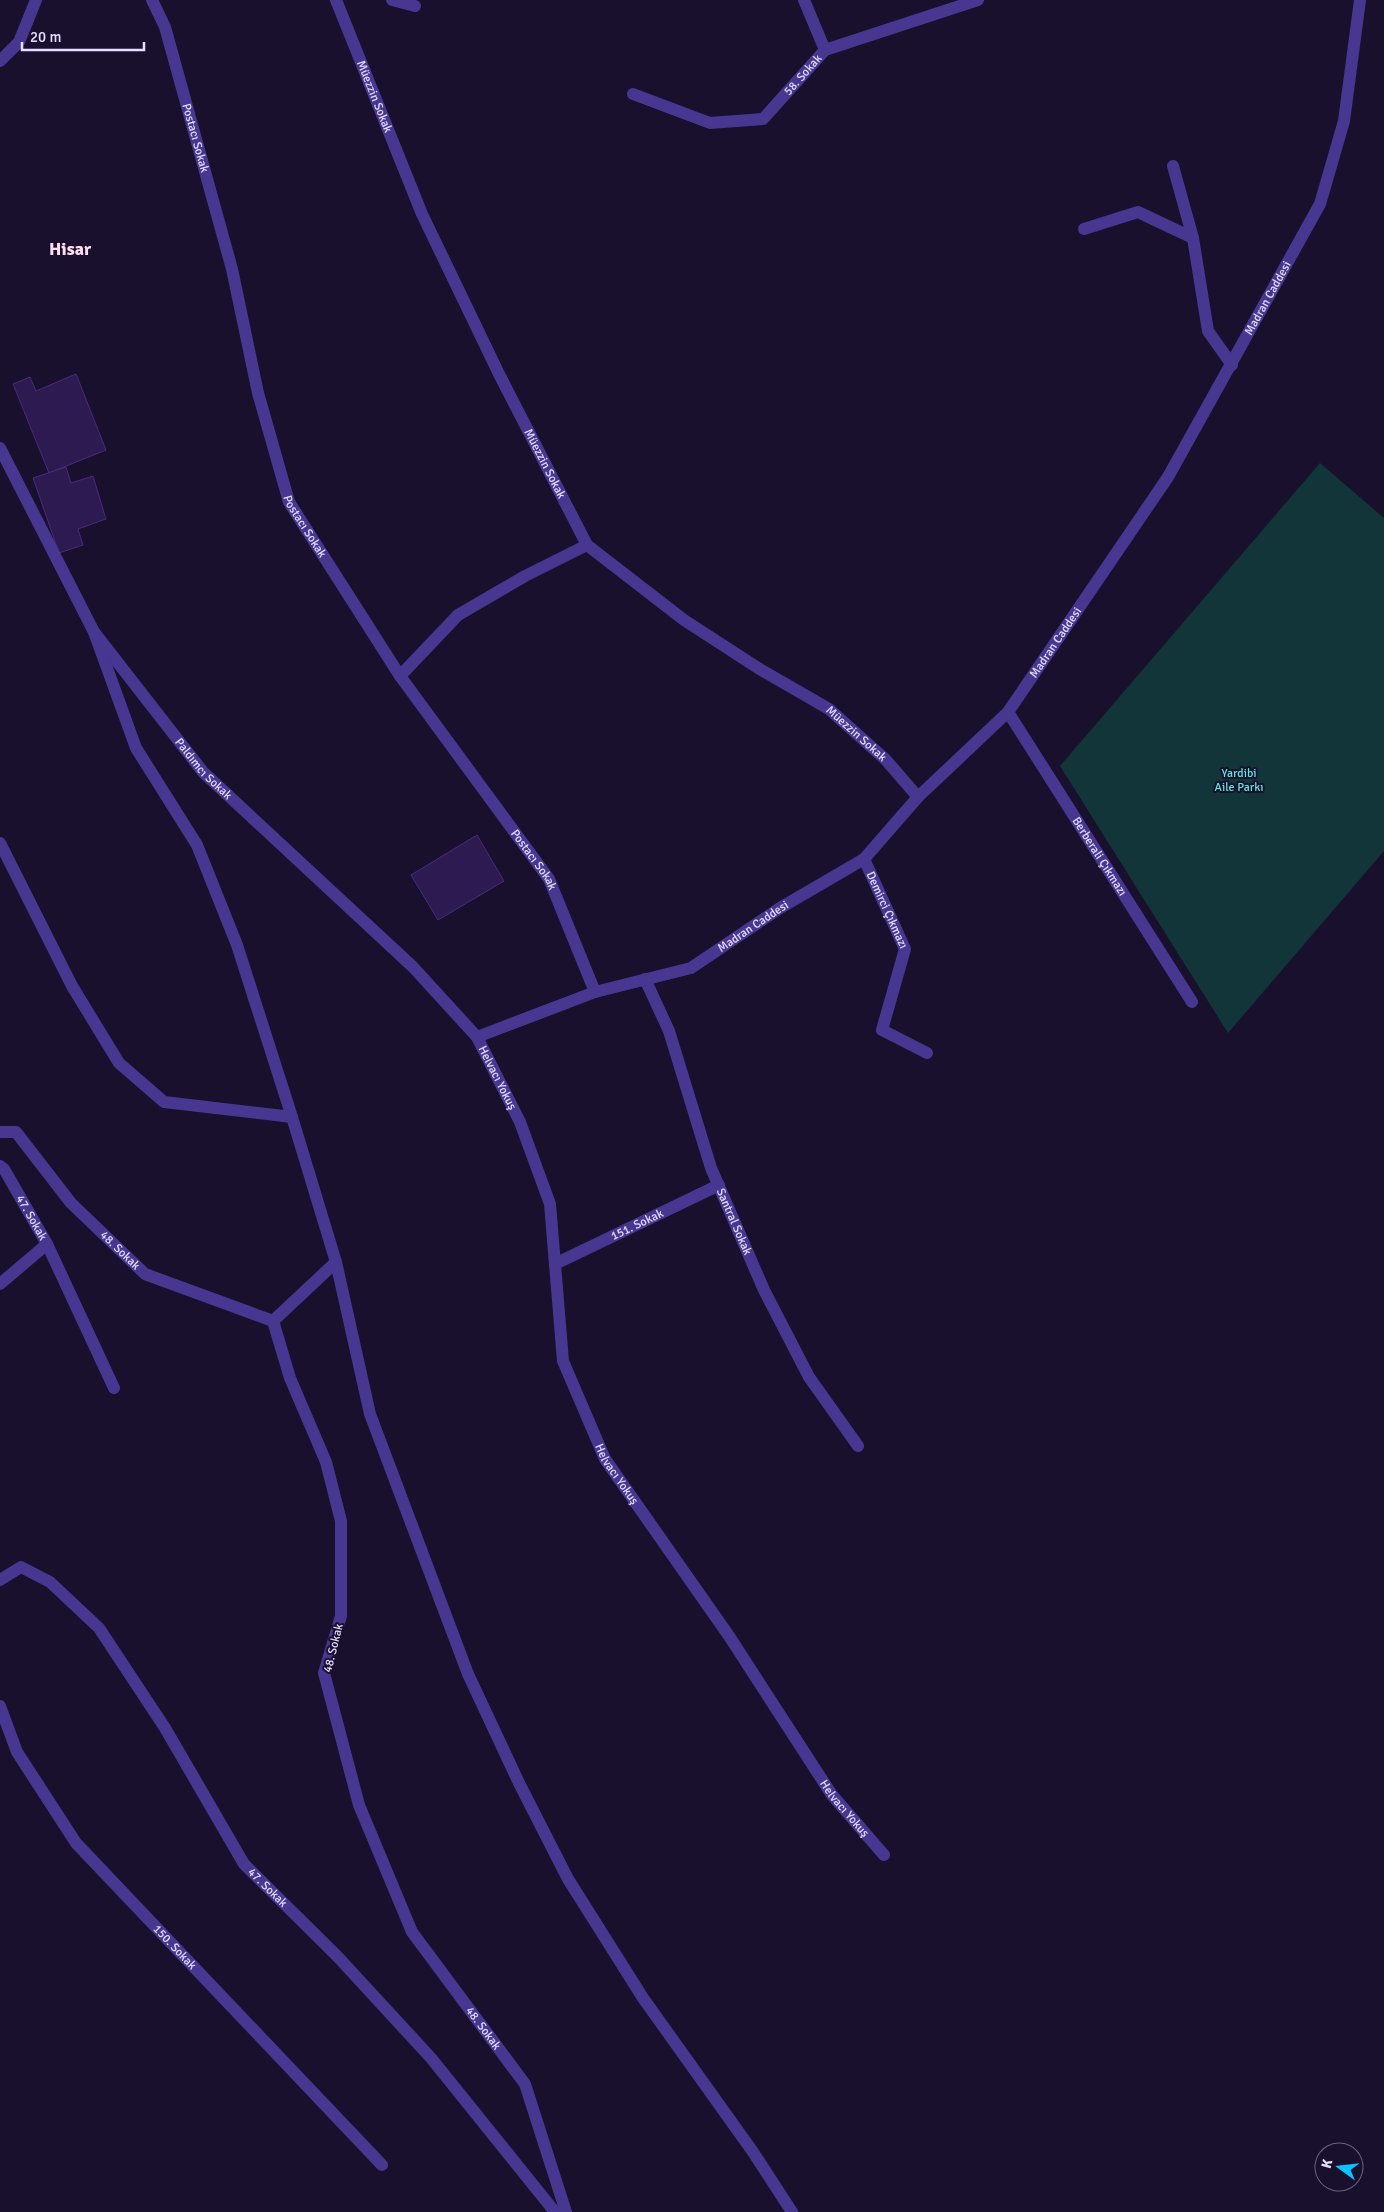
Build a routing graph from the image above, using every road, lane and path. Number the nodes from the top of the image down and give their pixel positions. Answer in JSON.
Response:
{"nodes":[{"id":1,"x":36,"y":0,"type":"edge"},
{"id":2,"x":152,"y":0,"type":"edge"},
{"id":3,"x":336,"y":0,"type":"edge"},
{"id":4,"x":392,"y":0,"type":"edge"},
{"id":5,"x":804,"y":0,"type":"edge"},
{"id":6,"x":978,"y":0,"type":"edge"},
{"id":7,"x":1360,"y":0,"type":"edge"},
{"id":8,"x":415,"y":6,"type":"dead end"},
{"id":9,"x":825,"y":50,"type":"junction"},
{"id":10,"x":0,"y":61,"type":"edge"},
{"id":11,"x":633,"y":94,"type":"dead end"},
{"id":12,"x":1173,"y":166,"type":"dead end"},
{"id":13,"x":1084,"y":229,"type":"dead end"},
{"id":14,"x":1193,"y":238,"type":"junction"},
{"id":15,"x":1232,"y":365,"type":"junction"},
{"id":16,"x":0,"y":448,"type":"edge"},
{"id":17,"x":587,"y":545,"type":"junction"},
{"id":18,"x":94,"y":632,"type":"junction"},
{"id":19,"x":400,"y":676,"type":"junction"},
{"id":20,"x":1008,"y":712,"type":"junction"},
{"id":21,"x":918,"y":797,"type":"junction"},
{"id":22,"x":0,"y":843,"type":"edge"},
{"id":23,"x":864,"y":859,"type":"junction"},
{"id":24,"x":646,"y":979,"type":"junction"},
{"id":25,"x":595,"y":992,"type":"junction"},
{"id":26,"x":1192,"y":1002,"type":"dead end"},
{"id":27,"x":477,"y":1037,"type":"junction"},
{"id":28,"x":927,"y":1052,"type":"dead end"},
{"id":29,"x":292,"y":1117,"type":"junction"},
{"id":30,"x":0,"y":1132,"type":"edge"},
{"id":31,"x":0,"y":1166,"type":"edge"},
{"id":32,"x":719,"y":1185,"type":"junction"},
{"id":33,"x":47,"y":1244,"type":"junction"},
{"id":34,"x":336,"y":1262,"type":"junction"},
{"id":35,"x":555,"y":1264,"type":"junction"},
{"id":36,"x":0,"y":1284,"type":"edge"},
{"id":37,"x":273,"y":1321,"type":"junction"},
{"id":38,"x":114,"y":1388,"type":"dead end"},
{"id":39,"x":858,"y":1446,"type":"dead end"},
{"id":40,"x":0,"y":1580,"type":"edge"},
{"id":41,"x":0,"y":1706,"type":"edge"},
{"id":42,"x":884,"y":1855,"type":"dead end"},
{"id":43,"x":382,"y":2165,"type":"dead end"},
{"id":44,"x":555,"y":2212,"type":"edge"},
{"id":45,"x":566,"y":2212,"type":"edge"},
{"id":46,"x":792,"y":2212,"type":"edge"}],
"edges":[{"from":1,"to":10,"type":"street"},
{"from":2,"to":19,"type":"street","name":"Postacı Sokak"},
{"from":3,"to":17,"type":"street","name":"Müezzin Sokak"},
{"from":4,"to":8,"type":"street"},
{"from":5,"to":9,"type":"street"},
{"from":6,"to":9,"type":"street","name":"58. Sokak"},
{"from":7,"to":15,"type":"street","name":"Madran Caddesi"},
{"from":9,"to":11,"type":"street","name":"58. Sokak"},
{"from":12,"to":14,"type":"street"},
{"from":13,"to":14,"type":"street"},
{"from":14,"to":15,"type":"street"},
{"from":15,"to":20,"type":"street","name":"Madran Caddesi"},
{"from":16,"to":18,"type":"street","name":"Paldımcı Sokak"},
{"from":17,"to":19,"type":"street"},
{"from":17,"to":21,"type":"street","name":"Müezzin Sokak"},
{"from":18,"to":27,"type":"street","name":"Paldımcı Sokak"},
{"from":18,"to":29,"type":"street"},
{"from":19,"to":25,"type":"street","name":"Postacı Sokak"},
{"from":20,"to":21,"type":"street","name":"Madran Caddesi"},
{"from":20,"to":26,"type":"street","name":"Berberali Çıkmazı"},
{"from":21,"to":23,"type":"street","name":"Madran Caddesi"},
{"from":22,"to":29,"type":"street"},
{"from":23,"to":24,"type":"street","name":"Madran Caddesi"},
{"from":23,"to":28,"type":"street","name":"Demirci Çıkmazı"},
{"from":24,"to":25,"type":"street","name":"Madran Caddesi"},
{"from":24,"to":32,"type":"street","name":"Santral Sokak"},
{"from":25,"to":27,"type":"street","name":"Madran Caddesi"},
{"from":27,"to":35,"type":"street","name":"Helvacı Yokuş"},
{"from":29,"to":34,"type":"street"},
{"from":30,"to":37,"type":"street","name":"48. Sokak"},
{"from":31,"to":33,"type":"street","name":"47. Sokak"},
{"from":32,"to":35,"type":"street","name":"151. Sokak"},
{"from":32,"to":39,"type":"street","name":"Santral Sokak"},
{"from":33,"to":36,"type":"street","name":"47. Sokak"},
{"from":33,"to":38,"type":"street"},
{"from":34,"to":37,"type":"street"},
{"from":34,"to":46,"type":"street"},
{"from":35,"to":42,"type":"street","name":"Helvacı Yokuş"},
{"from":37,"to":45,"type":"street","name":"48. Sokak"},
{"from":40,"to":44,"type":"street","name":"47. Sokak"},
{"from":41,"to":43,"type":"street","name":"150. Sokak"}]}
